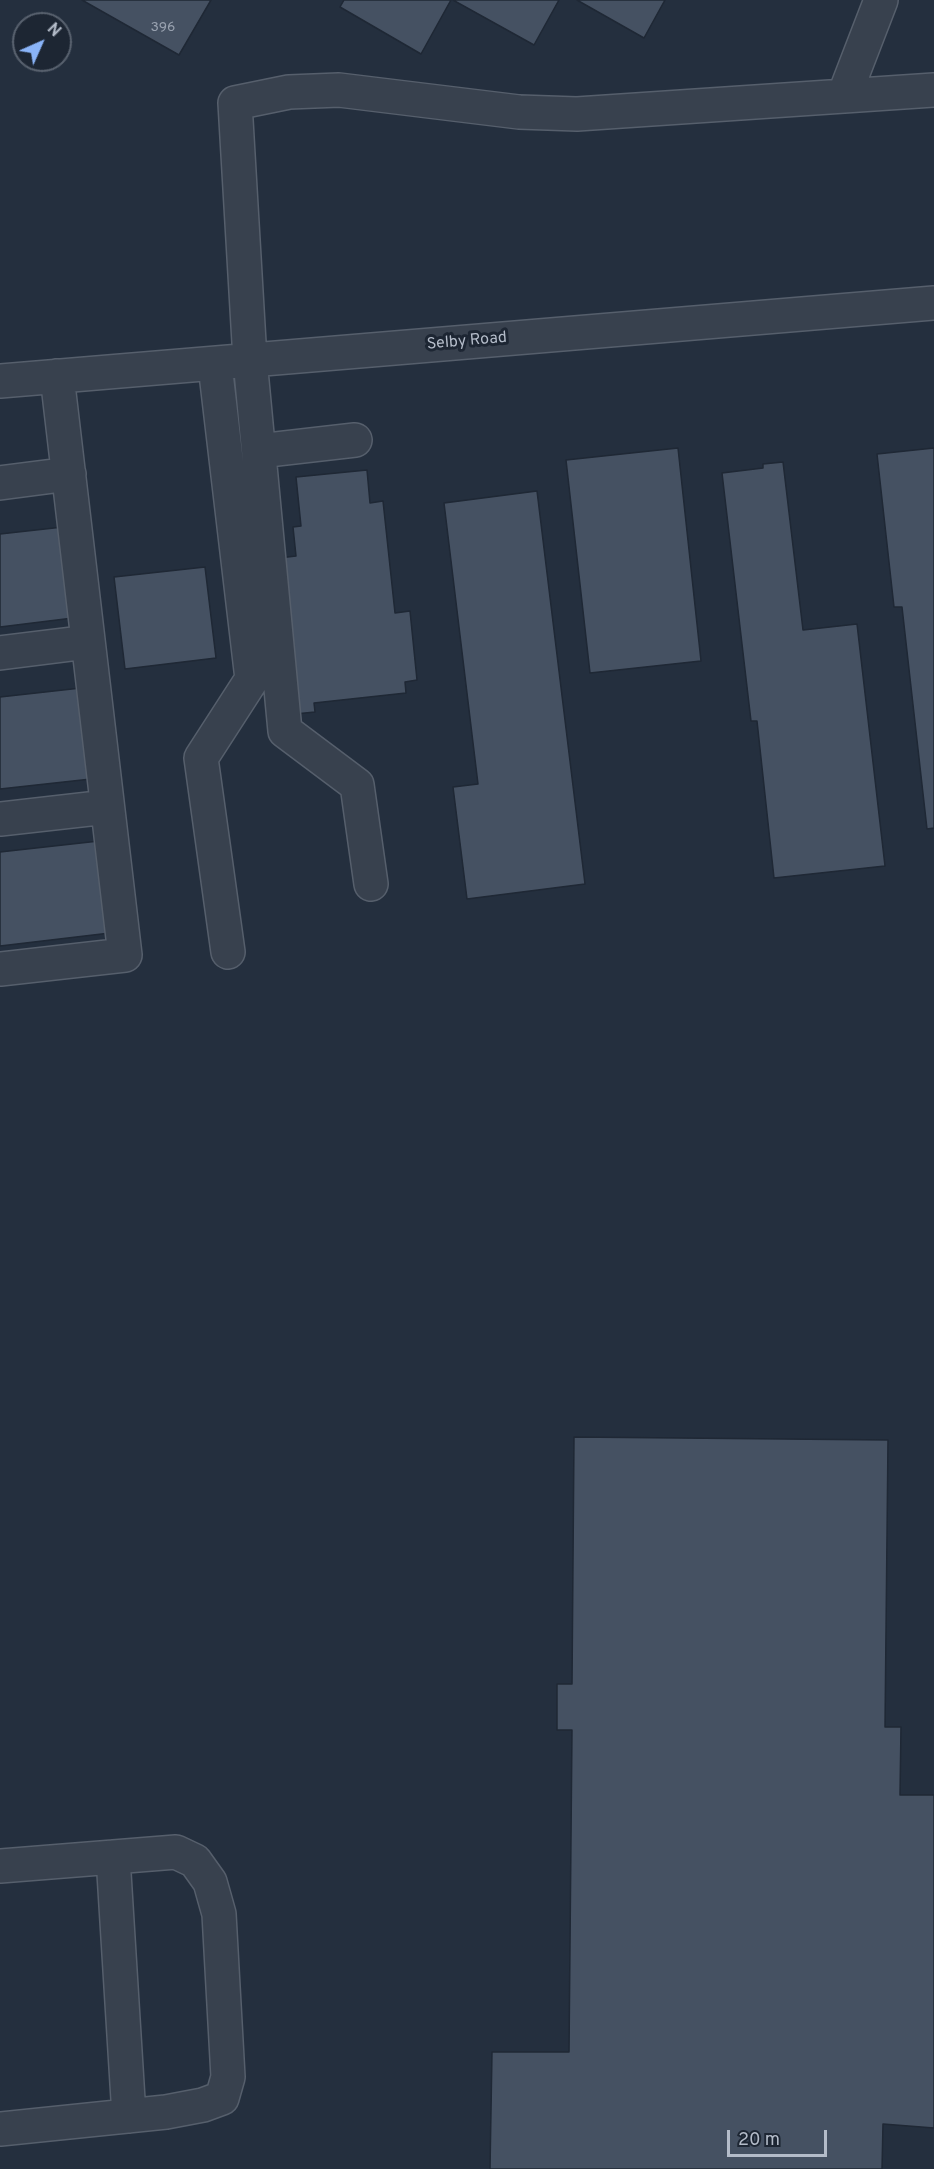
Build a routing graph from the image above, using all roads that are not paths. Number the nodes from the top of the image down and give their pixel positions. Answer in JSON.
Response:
{"nodes":[{"id":1,"x":881,"y":0,"type":"edge"},
{"id":2,"x":934,"y":90,"type":"edge"},
{"id":3,"x":844,"y":96,"type":"junction"},
{"id":4,"x":934,"y":303,"type":"edge"},
{"id":5,"x":250,"y":360,"type":"junction"},
{"id":6,"x":215,"y":365,"type":"junction"},
{"id":7,"x":57,"y":376,"type":"junction"},
{"id":8,"x":0,"y":381,"type":"edge"},
{"id":9,"x":355,"y":440,"type":"dead end"},
{"id":10,"x":259,"y":451,"type":"junction"},
{"id":11,"x":69,"y":474,"type":"junction"},
{"id":12,"x":0,"y":483,"type":"edge"},
{"id":13,"x":88,"y":642,"type":"junction"},
{"id":14,"x":0,"y":653,"type":"edge"},
{"id":15,"x":107,"y":807,"type":"junction"},
{"id":16,"x":0,"y":819,"type":"edge"},
{"id":17,"x":371,"y":884,"type":"dead end"},
{"id":18,"x":228,"y":952,"type":"dead end"},
{"id":19,"x":0,"y":969,"type":"edge"},
{"id":20,"x":113,"y":1857,"type":"junction"},
{"id":21,"x":0,"y":1866,"type":"edge"},
{"id":22,"x":129,"y":2116,"type":"junction"},
{"id":23,"x":0,"y":2128,"type":"edge"}],
"edges":[{"from":1,"to":3,"type":"street"},
{"from":2,"to":3,"type":"street"},
{"from":3,"to":5,"type":"street"},
{"from":4,"to":5,"type":"street","name":"Selby Road"},
{"from":5,"to":6,"type":"street","name":"Selby Road"},
{"from":5,"to":10,"type":"street"},
{"from":6,"to":7,"type":"street","name":"Selby Road"},
{"from":6,"to":18,"type":"street"},
{"from":7,"to":8,"type":"street","name":"Selby Road"},
{"from":7,"to":11,"type":"street"},
{"from":9,"to":10,"type":"street"},
{"from":10,"to":17,"type":"street"},
{"from":11,"to":12,"type":"street"},
{"from":11,"to":13,"type":"street"},
{"from":13,"to":14,"type":"street"},
{"from":13,"to":15,"type":"street"},
{"from":15,"to":16,"type":"street"},
{"from":15,"to":19,"type":"street"},
{"from":20,"to":21,"type":"street"},
{"from":20,"to":22,"type":"street"},
{"from":20,"to":22,"type":"street"},
{"from":22,"to":23,"type":"street"}]}
